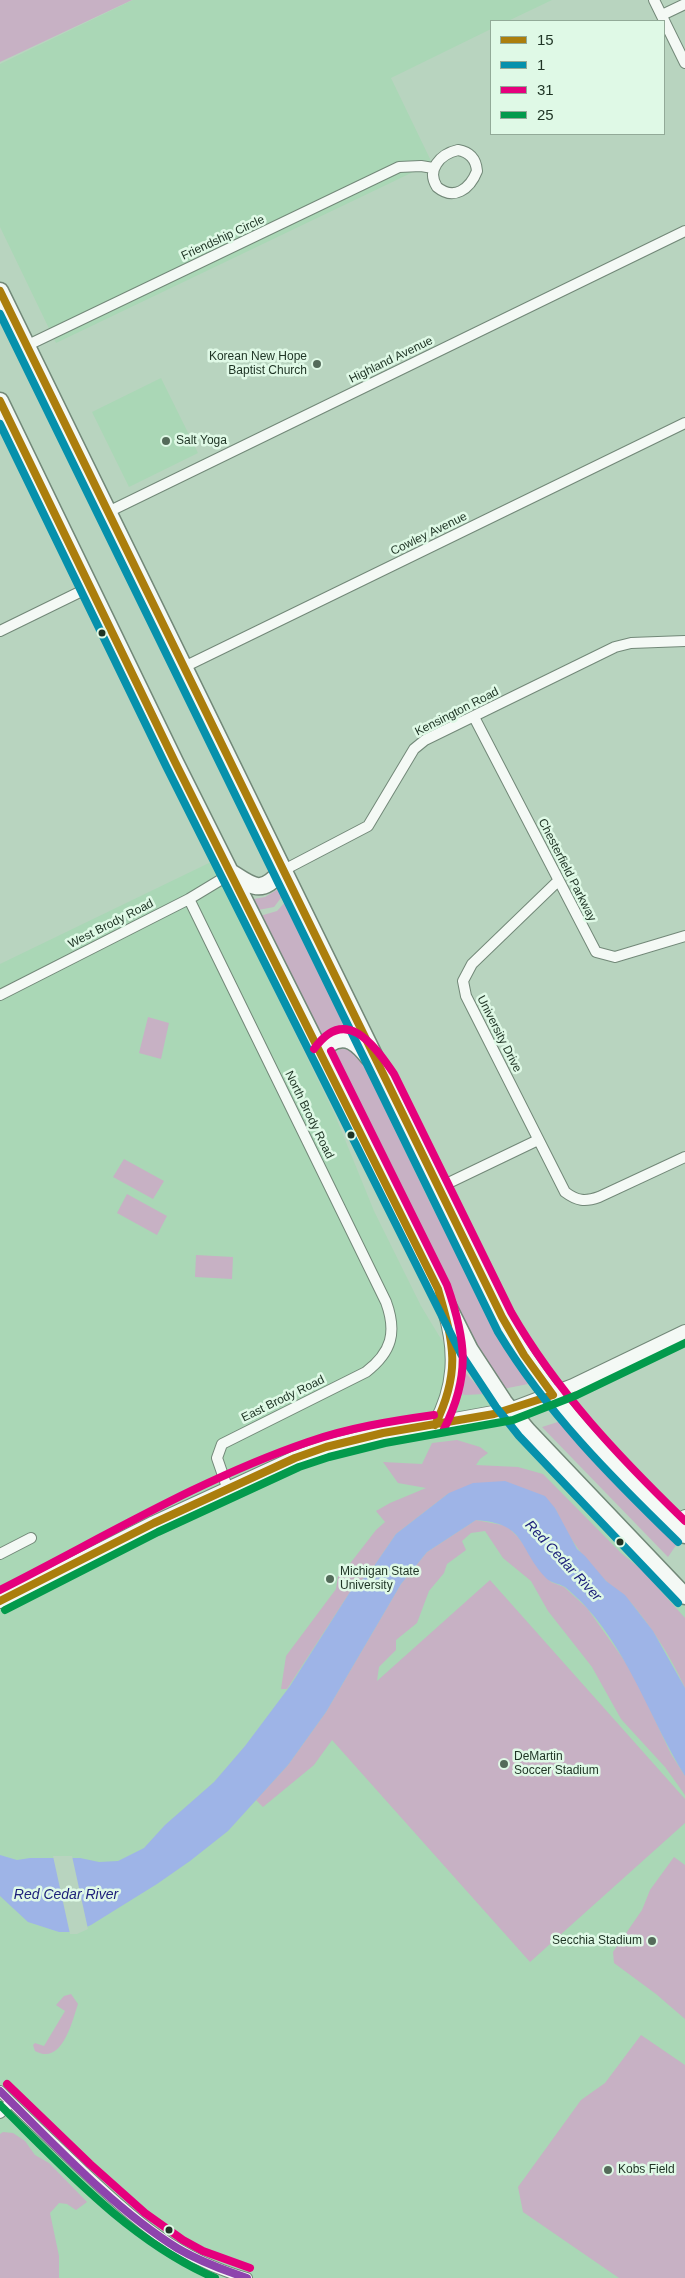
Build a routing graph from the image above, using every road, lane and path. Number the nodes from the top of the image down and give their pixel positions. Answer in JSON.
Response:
{"nodes":[{"id":1,"x":654,"y":0,"type":"edge"},
{"id":2,"x":685,"y":4,"type":"edge"},
{"id":3,"x":662,"y":15,"type":"junction"},
{"id":4,"x":664,"y":20,"type":"edge"},
{"id":5,"x":665,"y":21,"type":"edge"},
{"id":6,"x":685,"y":63,"type":"edge"},
{"id":7,"x":433,"y":168,"type":"junction"},
{"id":8,"x":685,"y":231,"type":"edge"},
{"id":9,"x":0,"y":291,"type":"edge"},
{"id":10,"x":26,"y":346,"type":"junction"},
{"id":11,"x":0,"y":401,"type":"edge"},
{"id":12,"x":685,"y":423,"type":"edge"},
{"id":13,"x":108,"y":512,"type":"junction"},
{"id":14,"x":90,"y":587,"type":"junction"},
{"id":15,"x":0,"y":631,"type":"edge"},
{"id":16,"x":685,"y":641,"type":"edge"},
{"id":17,"x":184,"y":667,"type":"junction"},
{"id":18,"x":474,"y":717,"type":"junction"},
{"id":19,"x":282,"y":871,"type":"junction"},
{"id":20,"x":232,"y":873,"type":"junction"},
{"id":21,"x":558,"y":881,"type":"junction"},
{"id":22,"x":189,"y":899,"type":"junction"},
{"id":23,"x":685,"y":936,"type":"edge"},
{"id":24,"x":0,"y":995,"type":"edge"},
{"id":25,"x":322,"y":1055,"type":"junction"},
{"id":26,"x":385,"y":1078,"type":"junction"},
{"id":27,"x":538,"y":1140,"type":"junction"},
{"id":28,"x":685,"y":1157,"type":"edge"},
{"id":29,"x":438,"y":1188,"type":"junction"},
{"id":30,"x":438,"y":1289,"type":"junction"},
{"id":31,"x":685,"y":1332,"type":"edge"},
{"id":32,"x":388,"y":1346,"type":"joint"},
{"id":33,"x":553,"y":1395,"type":"junction"},
{"id":34,"x":510,"y":1410,"type":"junction"},
{"id":35,"x":435,"y":1425,"type":"junction"},
{"id":36,"x":227,"y":1488,"type":"junction"},
{"id":37,"x":678,"y":1519,"type":"edge"},
{"id":38,"x":685,"y":1535,"type":"edge"},
{"id":39,"x":32,"y":1538,"type":"dead end"},
{"id":40,"x":0,"y":1554,"type":"edge"},
{"id":41,"x":685,"y":1596,"type":"edge"},
{"id":42,"x":0,"y":1601,"type":"edge"},
{"id":43,"x":0,"y":2091,"type":"edge"},
{"id":44,"x":11,"y":2102,"type":"junction"},
{"id":45,"x":0,"y":2113,"type":"edge"},
{"id":46,"x":247,"y":2278,"type":"edge"}],
"edges":[{"from":1,"to":3,"type":"street"},
{"from":2,"to":3,"type":"street"},
{"from":3,"to":4,"type":"street"},
{"from":5,"to":6,"type":"street"},
{"from":7,"to":7,"type":"street"},
{"from":7,"to":10,"type":"street","name":"Friendship Circle"},
{"from":8,"to":13,"type":"street","name":"Highland Avenue"},
{"from":9,"to":10,"type":"main road"},
{"from":10,"to":13,"type":"main road"},
{"from":11,"to":14,"type":"main road"},
{"from":12,"to":17,"type":"street","name":"Cowley Avenue"},
{"from":13,"to":17,"type":"main road"},
{"from":14,"to":15,"type":"street"},
{"from":14,"to":20,"type":"main road"},
{"from":16,"to":18,"type":"street","name":"Kensington Road"},
{"from":17,"to":19,"type":"main road"},
{"from":18,"to":19,"type":"street","name":"Kensington Road"},
{"from":18,"to":21,"type":"street","name":"Chesterfield Parkway"},
{"from":19,"to":20,"type":"main road"},
{"from":19,"to":26,"type":"main road"},
{"from":20,"to":22,"type":"street","name":"West Brody Road"},
{"from":20,"to":25,"type":"main road"},
{"from":21,"to":23,"type":"street","name":"Chesterfield Parkway"},
{"from":21,"to":27,"type":"street","name":"University Drive"},
{"from":22,"to":24,"type":"street","name":"West Brody Road"},
{"from":22,"to":32,"type":"street","name":"North Brody Road"},
{"from":25,"to":26,"type":"main road"},
{"from":25,"to":30,"type":"main road"},
{"from":26,"to":29,"type":"main road"},
{"from":27,"to":28,"type":"street","name":"University Drive"},
{"from":27,"to":29,"type":"street"},
{"from":29,"to":33,"type":"main road"},
{"from":30,"to":34,"type":"main road"},
{"from":30,"to":35,"type":"street"},
{"from":31,"to":33,"type":"street"},
{"from":32,"to":36,"type":"street","name":"East Brody Road"},
{"from":33,"to":34,"type":"street"},
{"from":33,"to":37,"type":"main road"},
{"from":34,"to":35,"type":"street"},
{"from":34,"to":41,"type":"main road"},
{"from":35,"to":36,"type":"street"},
{"from":36,"to":42,"type":"street"},
{"from":37,"to":38,"type":"main road"},
{"from":39,"to":40,"type":"street"},
{"from":43,"to":44,"type":"street"},
{"from":44,"to":45,"type":"street"},
{"from":44,"to":46,"type":"street"}]}
